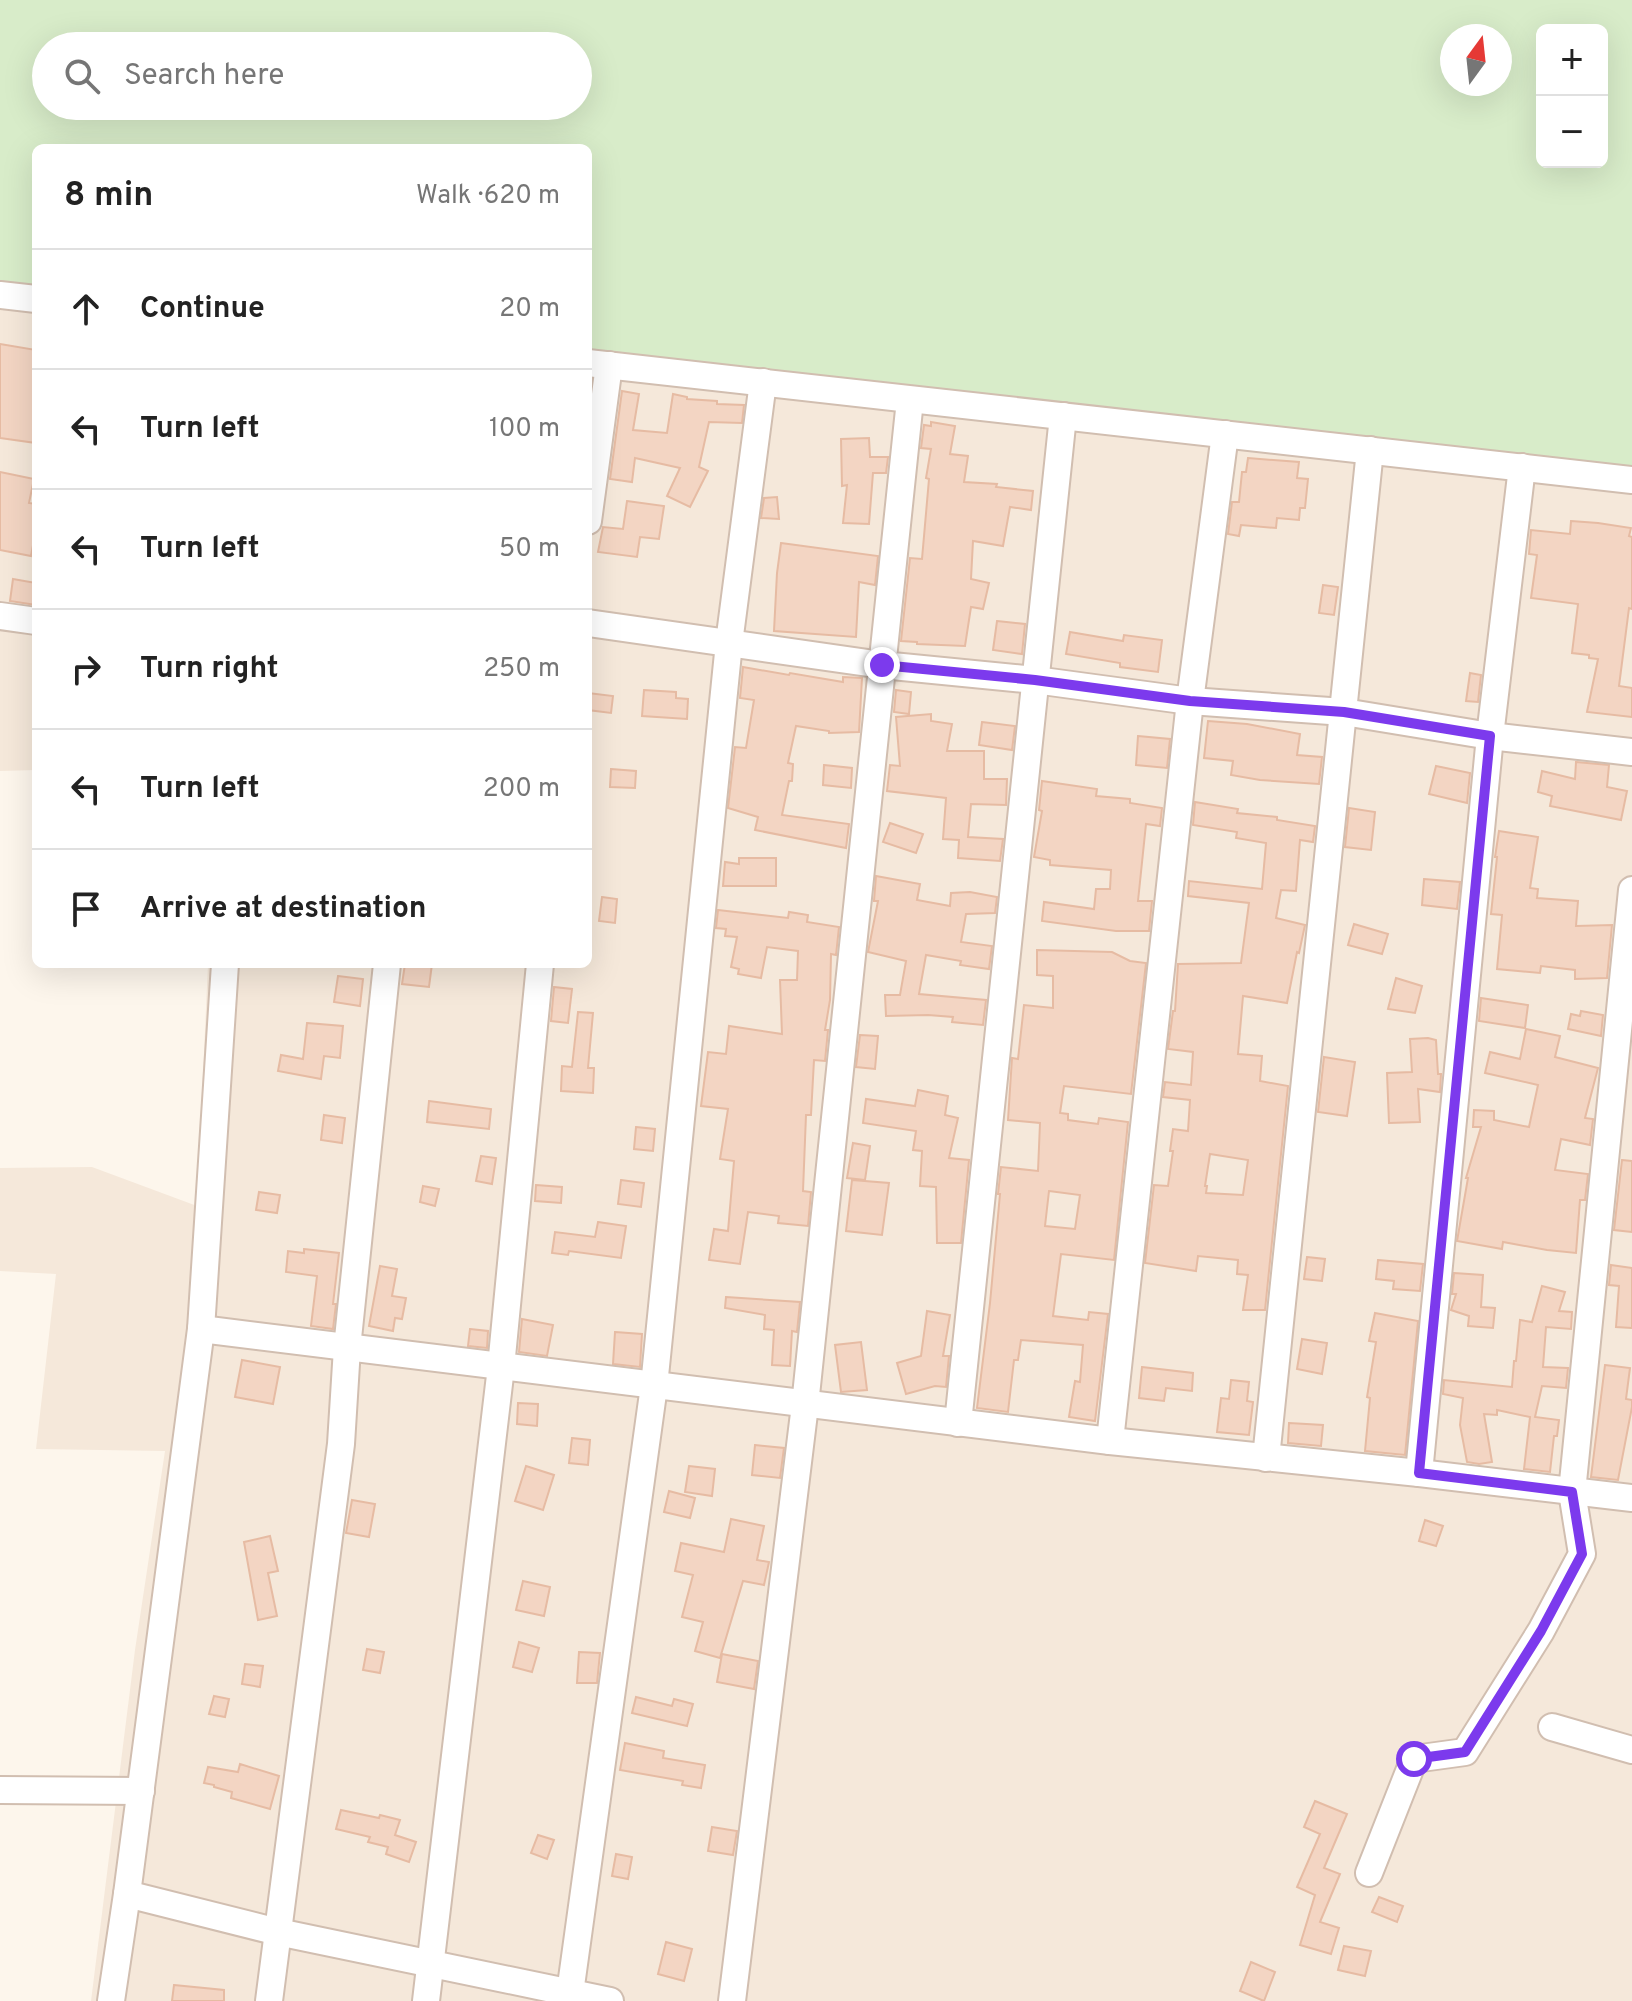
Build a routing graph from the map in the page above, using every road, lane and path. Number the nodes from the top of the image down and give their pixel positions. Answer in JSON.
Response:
{"nodes":[{"id":1,"x":0,"y":295,"type":"edge"},
{"id":2,"x":32,"y":299,"type":"edge"},
{"id":3,"x":599,"y":364,"type":"edge"},
{"id":4,"x":763,"y":382,"type":"junction"},
{"id":5,"x":910,"y":400,"type":"junction"},
{"id":6,"x":1063,"y":416,"type":"junction"},
{"id":7,"x":1225,"y":434,"type":"junction"},
{"id":8,"x":1370,"y":450,"type":"junction"},
{"id":9,"x":592,"y":464,"type":"edge"},
{"id":10,"x":1522,"y":467,"type":"junction"},
{"id":11,"x":1632,"y":480,"type":"edge"},
{"id":12,"x":0,"y":616,"type":"edge"},
{"id":13,"x":32,"y":620,"type":"edge"},
{"id":14,"x":592,"y":624,"type":"edge"},
{"id":15,"x":729,"y":643,"type":"junction"},
{"id":16,"x":882,"y":665,"type":"junction"},
{"id":17,"x":1035,"y":680,"type":"junction"},
{"id":18,"x":1190,"y":701,"type":"junction"},
{"id":19,"x":1344,"y":712,"type":"junction"},
{"id":20,"x":1490,"y":736,"type":"junction"},
{"id":21,"x":1632,"y":752,"type":"edge"},
{"id":22,"x":1632,"y":890,"type":"edge"},
{"id":23,"x":225,"y":968,"type":"edge"},
{"id":24,"x":387,"y":968,"type":"edge"},
{"id":25,"x":540,"y":968,"type":"edge"},
{"id":26,"x":201,"y":1329,"type":"junction"},
{"id":27,"x":347,"y":1348,"type":"junction"},
{"id":28,"x":501,"y":1367,"type":"junction"},
{"id":29,"x":654,"y":1386,"type":"junction"},
{"id":30,"x":805,"y":1405,"type":"junction"},
{"id":31,"x":958,"y":1423,"type":"junction"},
{"id":32,"x":1110,"y":1441,"type":"junction"},
{"id":33,"x":1266,"y":1458,"type":"junction"},
{"id":34,"x":1419,"y":1473,"type":"junction"},
{"id":35,"x":1572,"y":1492,"type":"junction"},
{"id":36,"x":1632,"y":1498,"type":"edge"},
{"id":37,"x":1552,"y":1727,"type":"dead end"},
{"id":38,"x":1632,"y":1750,"type":"edge"},
{"id":39,"x":0,"y":1790,"type":"edge"},
{"id":40,"x":141,"y":1791,"type":"junction"},
{"id":41,"x":1369,"y":1873,"type":"dead end"},
{"id":42,"x":127,"y":1894,"type":"junction"},
{"id":43,"x":278,"y":1932,"type":"junction"},
{"id":44,"x":430,"y":1964,"type":"junction"},
{"id":45,"x":570,"y":1993,"type":"junction"},
{"id":46,"x":111,"y":2001,"type":"edge"},
{"id":47,"x":269,"y":2001,"type":"edge"},
{"id":48,"x":426,"y":2001,"type":"edge"},
{"id":49,"x":610,"y":2001,"type":"edge"},
{"id":50,"x":732,"y":2001,"type":"edge"}],
"edges":[{"from":1,"to":2,"type":"street"},
{"from":3,"to":4,"type":"street"},
{"from":3,"to":9,"type":"street"},
{"from":4,"to":5,"type":"street"},
{"from":4,"to":15,"type":"street"},
{"from":5,"to":6,"type":"street"},
{"from":5,"to":16,"type":"street"},
{"from":6,"to":7,"type":"street"},
{"from":6,"to":17,"type":"street"},
{"from":7,"to":8,"type":"street"},
{"from":7,"to":18,"type":"street"},
{"from":8,"to":10,"type":"street"},
{"from":8,"to":19,"type":"street"},
{"from":10,"to":11,"type":"street"},
{"from":10,"to":20,"type":"street"},
{"from":12,"to":13,"type":"street"},
{"from":14,"to":15,"type":"street"},
{"from":15,"to":16,"type":"street"},
{"from":15,"to":29,"type":"street"},
{"from":16,"to":17,"type":"street"},
{"from":16,"to":30,"type":"street"},
{"from":17,"to":18,"type":"street"},
{"from":17,"to":31,"type":"street"},
{"from":18,"to":19,"type":"street"},
{"from":18,"to":32,"type":"street"},
{"from":19,"to":20,"type":"street"},
{"from":19,"to":33,"type":"street"},
{"from":20,"to":21,"type":"street"},
{"from":20,"to":34,"type":"street"},
{"from":22,"to":35,"type":"street"},
{"from":23,"to":26,"type":"street"},
{"from":24,"to":27,"type":"street"},
{"from":25,"to":28,"type":"street"},
{"from":26,"to":27,"type":"street"},
{"from":26,"to":40,"type":"street"},
{"from":27,"to":28,"type":"street"},
{"from":27,"to":43,"type":"street"},
{"from":28,"to":29,"type":"street"},
{"from":28,"to":44,"type":"street"},
{"from":29,"to":30,"type":"street"},
{"from":29,"to":45,"type":"street"},
{"from":30,"to":31,"type":"street"},
{"from":30,"to":50,"type":"street"},
{"from":31,"to":32,"type":"street"},
{"from":32,"to":33,"type":"street"},
{"from":33,"to":34,"type":"street"},
{"from":34,"to":35,"type":"street"},
{"from":35,"to":36,"type":"street"},
{"from":35,"to":41,"type":"street"},
{"from":37,"to":38,"type":"street"},
{"from":39,"to":40,"type":"street"},
{"from":40,"to":42,"type":"street"},
{"from":42,"to":43,"type":"street"},
{"from":42,"to":46,"type":"street"},
{"from":43,"to":44,"type":"street"},
{"from":43,"to":47,"type":"street"},
{"from":44,"to":45,"type":"street"},
{"from":44,"to":48,"type":"street"},
{"from":45,"to":49,"type":"street"}]}
